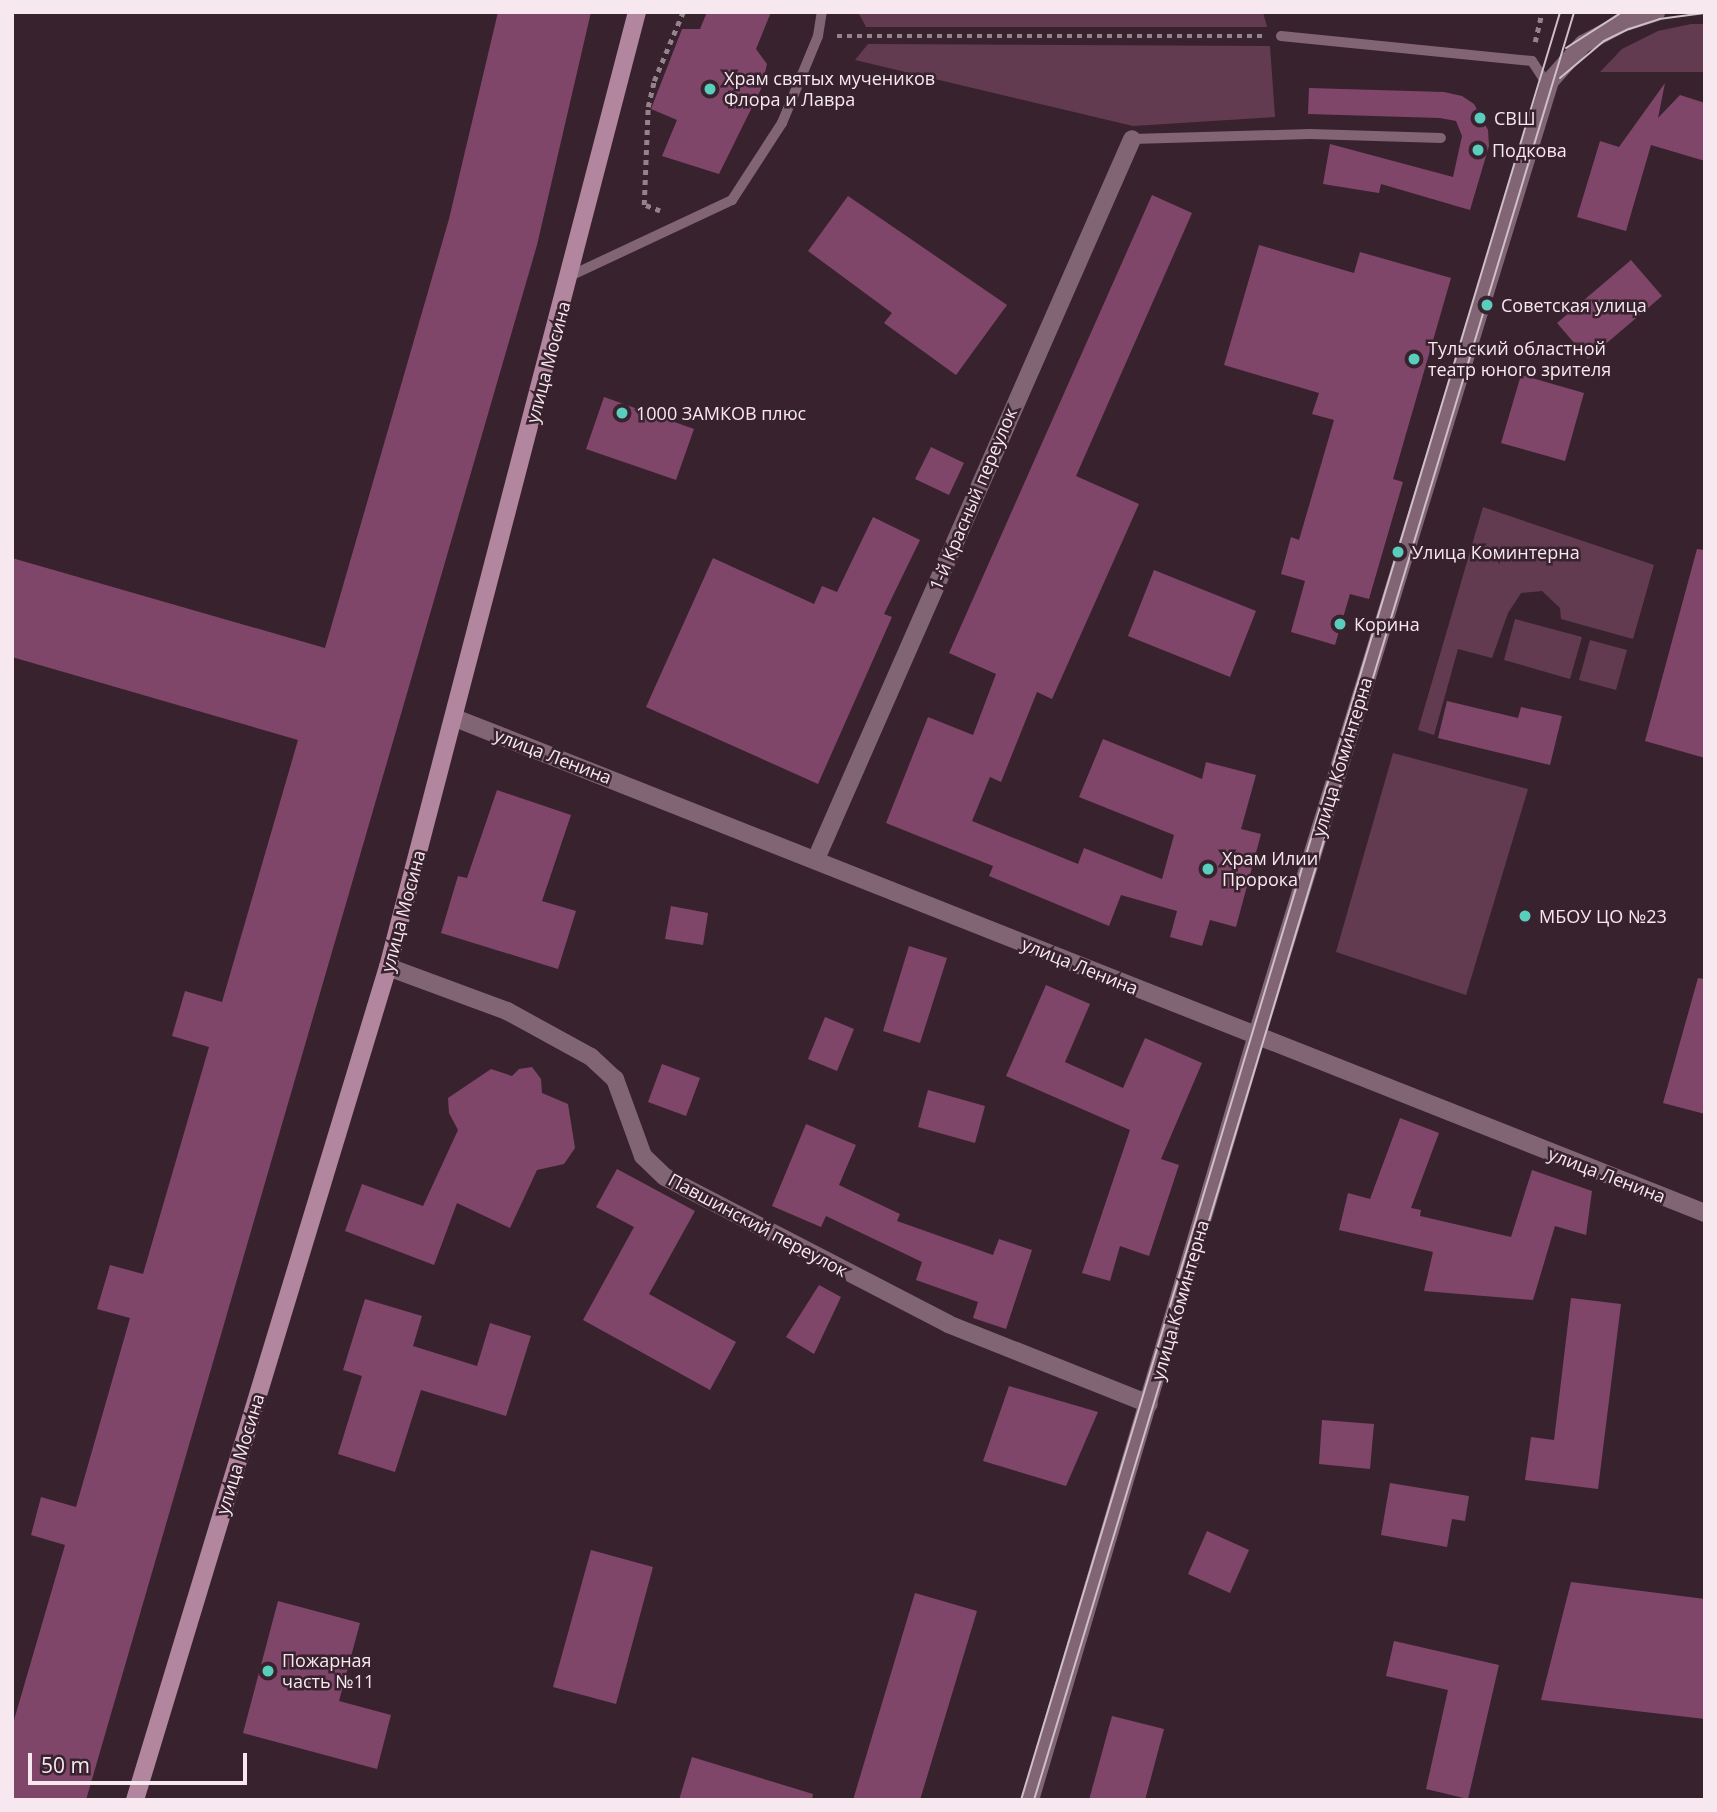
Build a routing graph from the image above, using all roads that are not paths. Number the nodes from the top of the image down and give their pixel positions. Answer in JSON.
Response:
{"nodes":[{"id":1,"x":637,"y":12,"type":"edge"},
{"id":2,"x":821,"y":12,"type":"edge"},
{"id":3,"x":1656,"y":12,"type":"edge"},
{"id":4,"x":1281,"y":36,"type":"road end"},
{"id":5,"x":1547,"y":80,"type":"junction"},
{"id":6,"x":1441,"y":138,"type":"dead end"},
{"id":7,"x":1132,"y":139,"type":"joint"},
{"id":8,"x":570,"y":276,"type":"junction"},
{"id":9,"x":455,"y":718,"type":"junction"},
{"id":10,"x":816,"y":859,"type":"junction"},
{"id":11,"x":388,"y":967,"type":"junction"},
{"id":12,"x":1256,"y":1038,"type":"junction"},
{"id":13,"x":1705,"y":1213,"type":"edge"},
{"id":14,"x":1149,"y":1404,"type":"junction"},
{"id":15,"x":135,"y":1800,"type":"edge"},
{"id":16,"x":1030,"y":1800,"type":"edge"}],
"edges":[{"from":1,"to":8,"type":"main road","name":"улица Мосина"},
{"from":2,"to":8,"type":"lane"},
{"from":3,"to":5,"type":"street","name":"улица Коминтерна"},
{"from":4,"to":5,"type":"lane"},
{"from":5,"to":12,"type":"street","name":"улица Коминтерна"},
{"from":6,"to":7,"type":"lane"},
{"from":7,"to":10,"type":"street","name":"1-й Красный переулок"},
{"from":8,"to":9,"type":"main road","name":"улица Мосина"},
{"from":9,"to":10,"type":"street","name":"улица Ленина"},
{"from":9,"to":11,"type":"main road","name":"улица Мосина"},
{"from":10,"to":12,"type":"street","name":"улица Ленина"},
{"from":11,"to":14,"type":"street","name":"Павшинский переулок"},
{"from":11,"to":15,"type":"main road","name":"улица Мосина"},
{"from":12,"to":13,"type":"street","name":"улица Ленина"},
{"from":12,"to":14,"type":"street","name":"улица Коминтерна"},
{"from":14,"to":16,"type":"street","name":"улица Коминтерна"}]}
